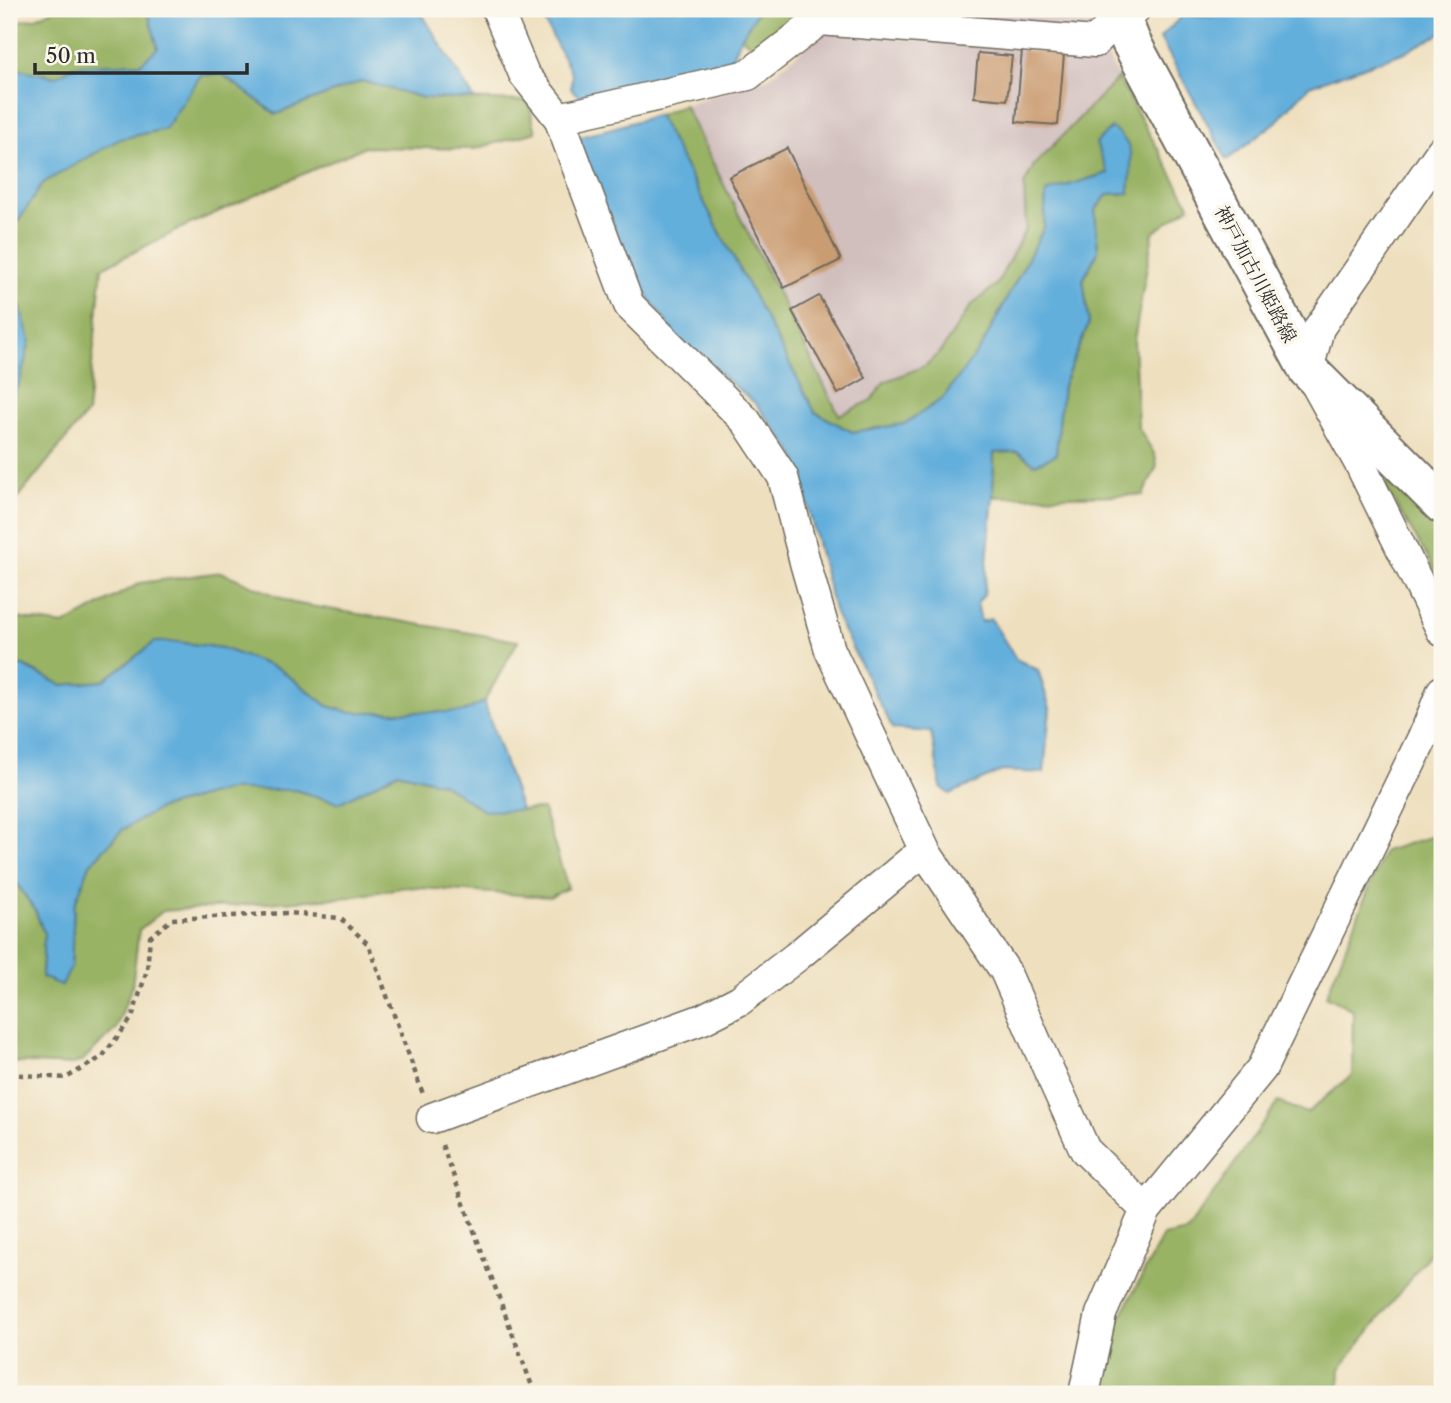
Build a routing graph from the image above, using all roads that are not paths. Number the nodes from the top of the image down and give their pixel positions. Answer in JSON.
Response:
{"nodes":[{"id":1,"x":496,"y":9,"type":"edge"},
{"id":2,"x":1124,"y":11,"type":"edge"},
{"id":3,"x":559,"y":118,"type":"junction"},
{"id":4,"x":1442,"y":150,"type":"edge"},
{"id":5,"x":1308,"y":370,"type":"junction"},
{"id":6,"x":1442,"y":504,"type":"edge"},
{"id":7,"x":1442,"y":631,"type":"edge"},
{"id":8,"x":1442,"y":691,"type":"edge"},
{"id":9,"x":926,"y":853,"type":"junction"},
{"id":10,"x":432,"y":1118,"type":"road end"},
{"id":11,"x":1146,"y":1210,"type":"junction"},
{"id":12,"x":1084,"y":1394,"type":"edge"}],
"edges":[{"from":1,"to":3,"type":"street"},
{"from":2,"to":3,"type":"street"},
{"from":2,"to":5,"type":"street","name":"神戸加古川姫路線"},
{"from":3,"to":9,"type":"street"},
{"from":4,"to":5,"type":"street"},
{"from":5,"to":6,"type":"street","name":"神戸加古川姫路線"},
{"from":5,"to":7,"type":"street"},
{"from":8,"to":11,"type":"street"},
{"from":9,"to":10,"type":"street"},
{"from":9,"to":11,"type":"street"},
{"from":11,"to":12,"type":"street"}]}
